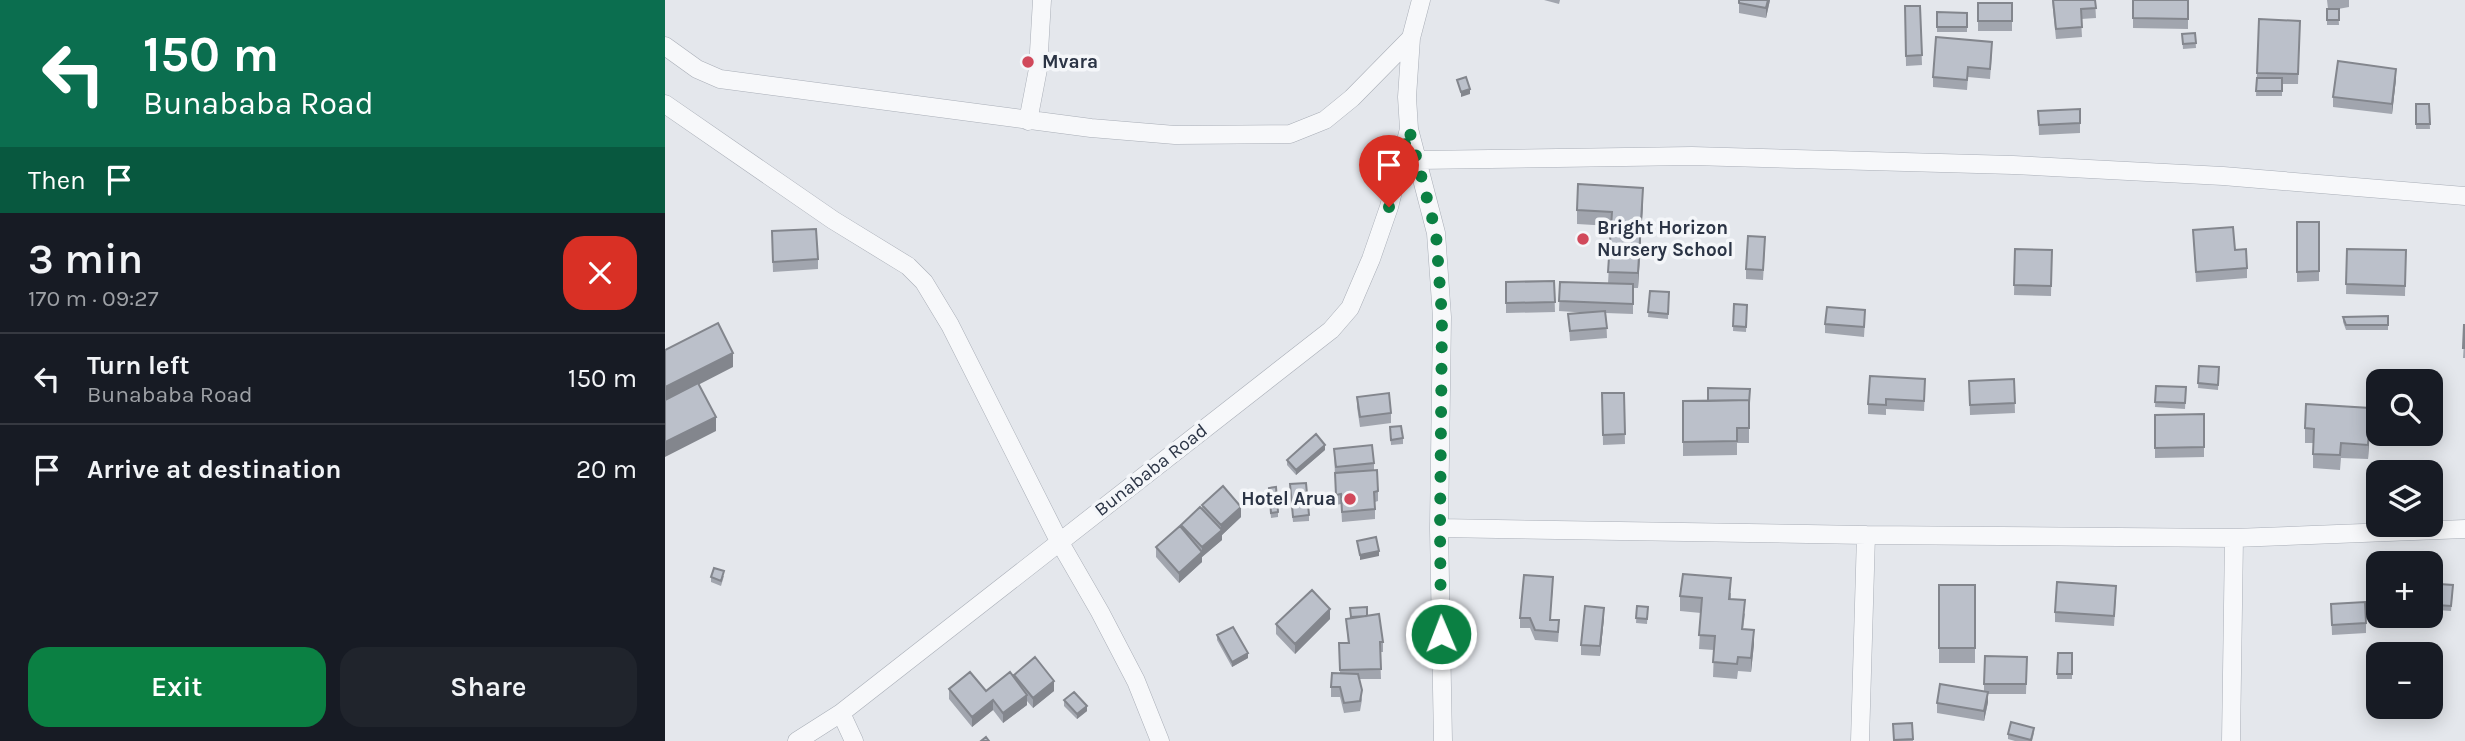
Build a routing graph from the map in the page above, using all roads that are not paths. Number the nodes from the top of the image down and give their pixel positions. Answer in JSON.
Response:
{"nodes":[{"id":1,"x":1042,"y":0,"type":"edge"},
{"id":2,"x":1421,"y":0,"type":"edge"},
{"id":3,"x":1411,"y":38,"type":"junction"},
{"id":4,"x":665,"y":46,"type":"edge"},
{"id":5,"x":665,"y":104,"type":"edge"},
{"id":6,"x":1028,"y":121,"type":"junction"},
{"id":7,"x":1409,"y":129,"type":"junction"},
{"id":8,"x":1417,"y":160,"type":"junction"},
{"id":9,"x":2465,"y":196,"type":"edge"},
{"id":10,"x":1440,"y":528,"type":"junction"},
{"id":11,"x":2465,"y":529,"type":"edge"},
{"id":12,"x":1866,"y":536,"type":"junction"},
{"id":13,"x":2234,"y":538,"type":"junction"},
{"id":14,"x":1059,"y":541,"type":"junction"},
{"id":15,"x":841,"y":713,"type":"junction"},
{"id":16,"x":797,"y":741,"type":"edge"},
{"id":17,"x":854,"y":741,"type":"edge"},
{"id":18,"x":1160,"y":741,"type":"edge"},
{"id":19,"x":1443,"y":741,"type":"edge"},
{"id":20,"x":1860,"y":741,"type":"edge"},
{"id":21,"x":2231,"y":741,"type":"edge"}],
"edges":[{"from":1,"to":6,"type":"street"},
{"from":2,"to":3,"type":"street"},
{"from":3,"to":6,"type":"street"},
{"from":3,"to":7,"type":"street"},
{"from":4,"to":6,"type":"street"},
{"from":5,"to":14,"type":"street"},
{"from":7,"to":8,"type":"street"},
{"from":7,"to":14,"type":"street","name":"Bunababa Road"},
{"from":8,"to":9,"type":"street"},
{"from":8,"to":10,"type":"street"},
{"from":10,"to":12,"type":"street"},
{"from":10,"to":19,"type":"street"},
{"from":11,"to":13,"type":"street"},
{"from":12,"to":13,"type":"street"},
{"from":12,"to":20,"type":"street"},
{"from":13,"to":21,"type":"street"},
{"from":14,"to":15,"type":"street","name":"Bunababa Road"},
{"from":14,"to":18,"type":"street"},
{"from":15,"to":16,"type":"street","name":"Bunababa Road"},
{"from":15,"to":17,"type":"street"}]}
